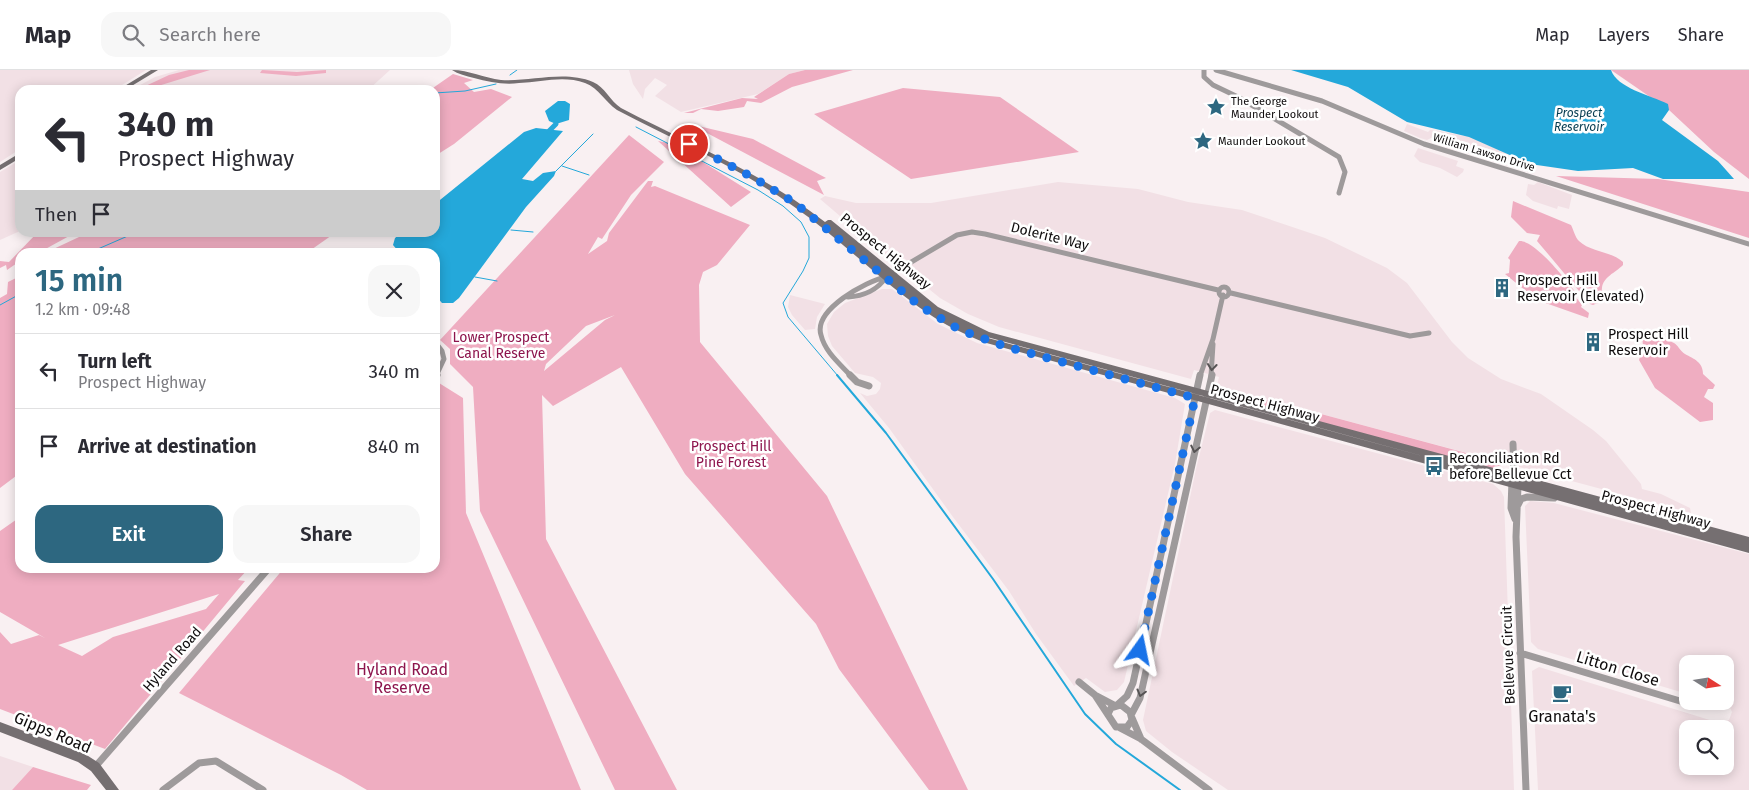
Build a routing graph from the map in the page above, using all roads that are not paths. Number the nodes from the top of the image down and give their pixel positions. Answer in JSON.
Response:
{"nodes":[{"id":1,"x":153,"y":70,"type":"edge"},
{"id":2,"x":455,"y":70,"type":"edge"},
{"id":3,"x":464,"y":70,"type":"edge"},
{"id":4,"x":1204,"y":70,"type":"edge"},
{"id":5,"x":1216,"y":70,"type":"edge"},
{"id":6,"x":482,"y":77,"type":"junction"},
{"id":7,"x":129,"y":85,"type":"edge"},
{"id":8,"x":15,"y":158,"type":"edge"},
{"id":9,"x":0,"y":168,"type":"edge"},
{"id":10,"x":1339,"y":193,"type":"dead end"},
{"id":11,"x":1749,"y":244,"type":"edge"},
{"id":12,"x":889,"y":275,"type":"junction"},
{"id":13,"x":1218,"y":290,"type":"junction"},
{"id":14,"x":1231,"y":293,"type":"junction"},
{"id":15,"x":1223,"y":296,"type":"junction"},
{"id":16,"x":1429,"y":334,"type":"dead end"},
{"id":17,"x":1213,"y":339,"type":"junction"},
{"id":18,"x":440,"y":347,"type":"edge"},
{"id":19,"x":440,"y":370,"type":"edge"},
{"id":20,"x":869,"y":386,"type":"dead end"},
{"id":21,"x":1196,"y":395,"type":"junction"},
{"id":22,"x":1206,"y":398,"type":"junction"},
{"id":23,"x":1513,"y":444,"type":"dead end"},
{"id":24,"x":1514,"y":483,"type":"junction"},
{"id":25,"x":1175,"y":495,"type":"junction"},
{"id":26,"x":1183,"y":498,"type":"junction"},
{"id":27,"x":1562,"y":498,"type":"junction"},
{"id":28,"x":1518,"y":505,"type":"junction"},
{"id":29,"x":1515,"y":519,"type":"junction"},
{"id":30,"x":1749,"y":540,"type":"edge"},
{"id":31,"x":1749,"y":549,"type":"edge"},
{"id":32,"x":265,"y":573,"type":"edge"},
{"id":33,"x":1520,"y":653,"type":"junction"},
{"id":34,"x":1079,"y":682,"type":"dead end"},
{"id":35,"x":1095,"y":695,"type":"junction"},
{"id":36,"x":1679,"y":701,"type":"edge"},
{"id":37,"x":1116,"y":705,"type":"junction"},
{"id":38,"x":1108,"y":714,"type":"junction"},
{"id":39,"x":1132,"y":716,"type":"junction"},
{"id":40,"x":0,"y":727,"type":"edge"},
{"id":41,"x":1120,"y":728,"type":"junction"},
{"id":42,"x":1140,"y":739,"type":"junction"},
{"id":43,"x":94,"y":767,"type":"junction"},
{"id":44,"x":113,"y":790,"type":"edge"},
{"id":45,"x":163,"y":790,"type":"edge"},
{"id":46,"x":263,"y":790,"type":"edge"},
{"id":47,"x":1209,"y":790,"type":"edge"},
{"id":48,"x":1526,"y":790,"type":"edge"}],
"edges":[{"from":1,"to":7,"type":"main road"},
{"from":2,"to":6,"type":"main road"},
{"from":3,"to":6,"type":"main road"},
{"from":4,"to":10,"type":"street"},
{"from":5,"to":11,"type":"street","name":"William Lawson Drive"},
{"from":6,"to":12,"type":"main road","name":"Prospect Highway"},
{"from":8,"to":9,"type":"main road"},
{"from":12,"to":13,"type":"street","name":"Dolerite Way"},
{"from":12,"to":20,"type":"street","name":"Dolerite Way"},
{"from":12,"to":21,"type":"main road","name":"Prospect Highway"},
{"from":13,"to":14,"type":"street","name":"Dolerite Way"},
{"from":13,"to":15,"type":"street"},
{"from":14,"to":15,"type":"street"},
{"from":14,"to":16,"type":"street"},
{"from":15,"to":17,"type":"street"},
{"from":17,"to":21,"type":"street"},
{"from":17,"to":22,"type":"street","one_way":true},
{"from":18,"to":19,"type":"street"},
{"from":21,"to":22,"type":"main road","name":"Prospect Highway"},
{"from":21,"to":25,"type":"street"},
{"from":22,"to":24,"type":"main road","name":"Prospect Highway"},
{"from":22,"to":26,"type":"street","one_way":true},
{"from":23,"to":24,"type":"street"},
{"from":24,"to":27,"type":"main road","name":"Prospect Highway"},
{"from":24,"to":28,"type":"street","name":"Bellevue Circuit"},
{"from":24,"to":29,"type":"street","name":"Bellevue Circuit"},
{"from":24,"to":30,"type":"main road","name":"Prospect Highway"},
{"from":25,"to":26,"type":"street"},
{"from":25,"to":37,"type":"street"},
{"from":26,"to":39,"type":"street","one_way":true},
{"from":27,"to":28,"type":"street"},
{"from":27,"to":31,"type":"main road","name":"Prospect Highway"},
{"from":28,"to":29,"type":"street","name":"Bellevue Circuit"},
{"from":29,"to":33,"type":"street","name":"Bellevue Circuit"},
{"from":32,"to":43,"type":"street","name":"Hyland Road"},
{"from":33,"to":36,"type":"street","name":"Litton Close"},
{"from":33,"to":48,"type":"street","name":"Bellevue Circuit"},
{"from":34,"to":35,"type":"street"},
{"from":35,"to":37,"type":"street"},
{"from":35,"to":38,"type":"street"},
{"from":37,"to":38,"type":"street"},
{"from":37,"to":39,"type":"street"},
{"from":38,"to":41,"type":"street"},
{"from":39,"to":41,"type":"street"},
{"from":39,"to":42,"type":"street"},
{"from":40,"to":43,"type":"main road","name":"Gipps Road"},
{"from":41,"to":42,"type":"street"},
{"from":42,"to":47,"type":"street"},
{"from":43,"to":44,"type":"main road","name":"Gipps Road"},
{"from":45,"to":46,"type":"street"}]}
